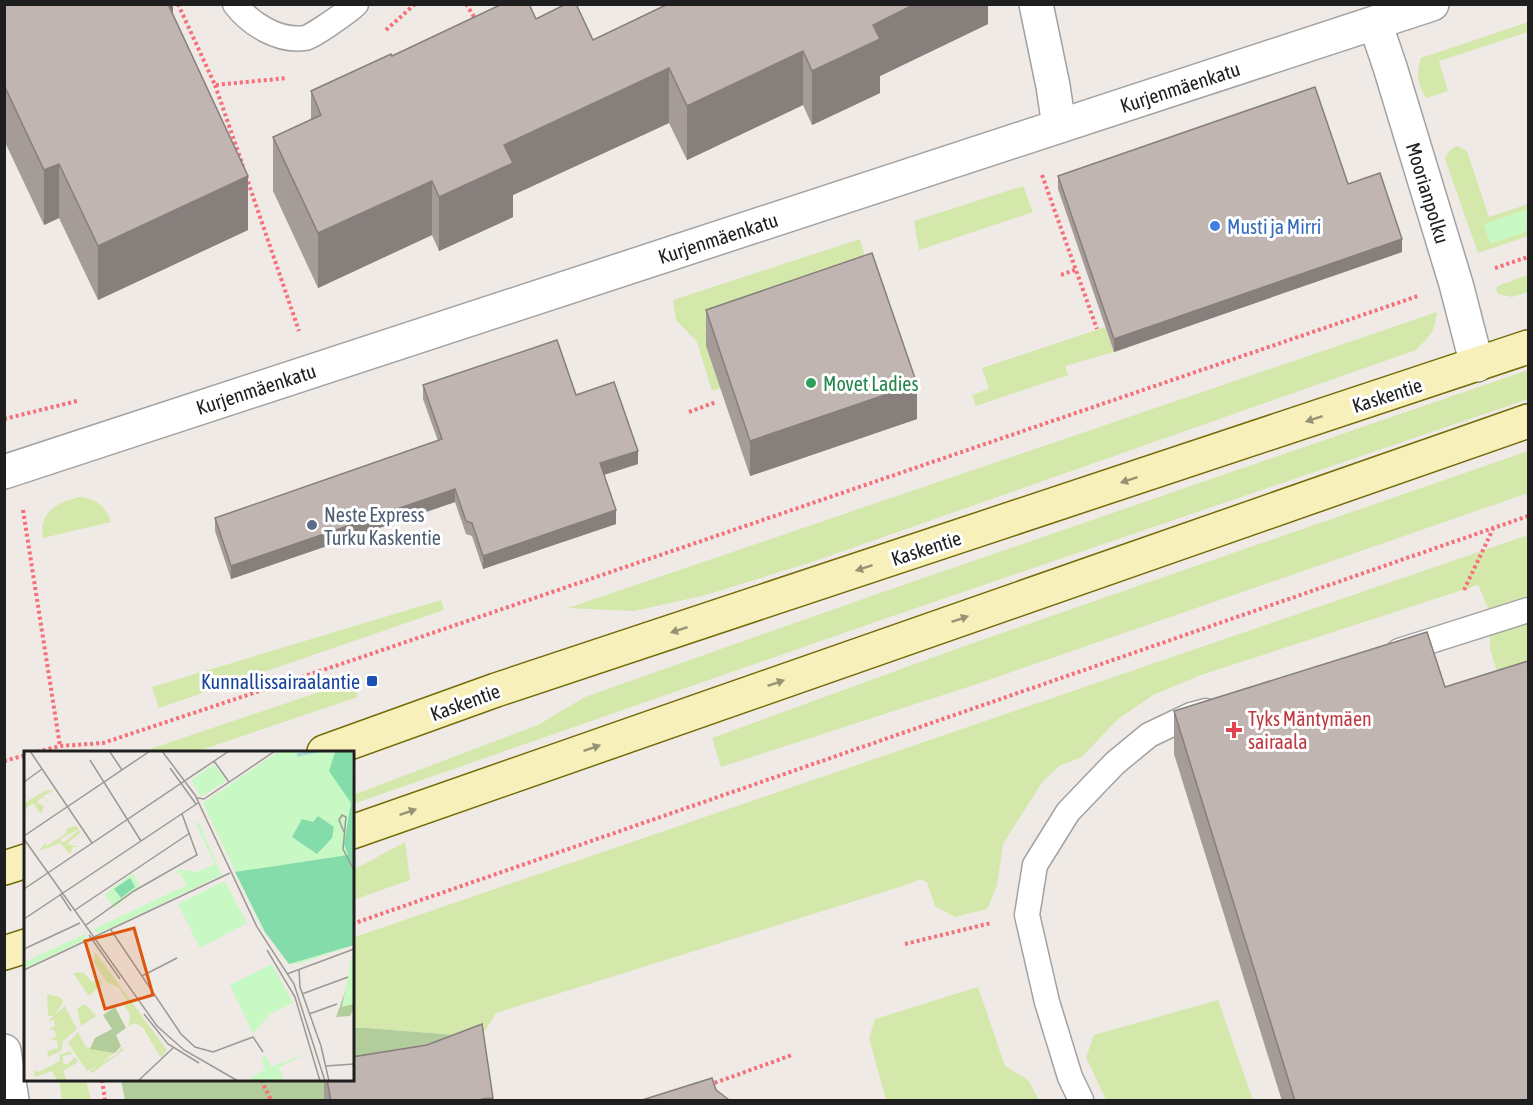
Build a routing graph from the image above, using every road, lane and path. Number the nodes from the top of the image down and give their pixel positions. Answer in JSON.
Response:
{"nodes":[{"id":1,"x":235,"y":4,"type":"edge"},
{"id":2,"x":356,"y":4,"type":"edge"},
{"id":3,"x":466,"y":4,"type":"edge"},
{"id":4,"x":1036,"y":4,"type":"edge"},
{"id":5,"x":1431,"y":5,"type":"edge"},
{"id":6,"x":1375,"y":23,"type":"junction"},
{"id":7,"x":481,"y":27,"type":"edge"},
{"id":8,"x":215,"y":85,"type":"dead end"},
{"id":9,"x":1059,"y":126,"type":"junction"},
{"id":10,"x":1041,"y":172,"type":"dead end"},
{"id":11,"x":1528,"y":257,"type":"edge"},
{"id":12,"x":1075,"y":270,"type":"junction"},
{"id":13,"x":1062,"y":275,"type":"dead end"},
{"id":14,"x":1456,"y":284,"type":"junction"},
{"id":15,"x":1097,"y":329,"type":"dead end"},
{"id":16,"x":301,"y":337,"type":"dead end"},
{"id":17,"x":1528,"y":347,"type":"edge"},
{"id":18,"x":1477,"y":365,"type":"junction"},
{"id":19,"x":716,"y":402,"type":"dead end"},
{"id":20,"x":689,"y":412,"type":"dead end"},
{"id":21,"x":1528,"y":420,"type":"edge"},
{"id":22,"x":4,"y":472,"type":"edge"},
{"id":23,"x":23,"y":508,"type":"dead end"},
{"id":24,"x":1528,"y":516,"type":"edge"},
{"id":25,"x":1494,"y":528,"type":"junction"},
{"id":26,"x":1528,"y":610,"type":"edge"},
{"id":27,"x":1459,"y":632,"type":"junction"},
{"id":28,"x":1381,"y":657,"type":"edge"},
{"id":29,"x":1224,"y":705,"type":"edge"},
{"id":30,"x":60,"y":746,"type":"junction"},
{"id":31,"x":44,"y":751,"type":"edge"},
{"id":32,"x":329,"y":751,"type":"edge"},
{"id":33,"x":24,"y":756,"type":"edge"},
{"id":34,"x":4,"y":761,"type":"edge"},
{"id":35,"x":354,"y":831,"type":"edge"},
{"id":36,"x":24,"y":862,"type":"edge"},
{"id":37,"x":4,"y":868,"type":"edge"},
{"id":38,"x":1027,"y":915,"type":"junction"},
{"id":39,"x":354,"y":923,"type":"edge"},
{"id":40,"x":904,"y":944,"type":"dead end"},
{"id":41,"x":24,"y":947,"type":"edge"},
{"id":42,"x":4,"y":953,"type":"edge"},
{"id":43,"x":4,"y":1051,"type":"edge"},
{"id":44,"x":792,"y":1055,"type":"dead end"},
{"id":45,"x":102,"y":1081,"type":"edge"},
{"id":46,"x":261,"y":1081,"type":"edge"},
{"id":47,"x":708,"y":1085,"type":"edge"},
{"id":48,"x":12,"y":1101,"type":"edge"},
{"id":49,"x":105,"y":1101,"type":"edge"},
{"id":50,"x":271,"y":1101,"type":"edge"},
{"id":51,"x":1081,"y":1101,"type":"edge"}],
"edges":[{"from":1,"to":2,"type":"lane"},
{"from":3,"to":7,"type":"path"},
{"from":4,"to":9,"type":"street"},
{"from":5,"to":6,"type":"street","name":"Kurjenmäenkatu"},
{"from":6,"to":9,"type":"street","name":"Kurjenmäenkatu"},
{"from":6,"to":14,"type":"street","name":"Moorianpolku"},
{"from":8,"to":16,"type":"path"},
{"from":9,"to":22,"type":"street","name":"Kurjenmäenkatu"},
{"from":10,"to":12,"type":"path"},
{"from":11,"to":14,"type":"path"},
{"from":12,"to":13,"type":"path"},
{"from":12,"to":15,"type":"path"},
{"from":14,"to":18,"type":"street","name":"Moorianpolku"},
{"from":14,"to":30,"type":"path"},
{"from":17,"to":18,"type":"main road","name":"Kaskentie"},
{"from":18,"to":32,"type":"main road","name":"Kaskentie","one_way":true},
{"from":19,"to":20,"type":"path"},
{"from":35,"to":21,"type":"main road","one_way":true},
{"from":23,"to":30,"type":"path"},
{"from":24,"to":25,"type":"path"},
{"from":25,"to":27,"type":"path"},
{"from":25,"to":39,"type":"path"},
{"from":26,"to":27,"type":"lane"},
{"from":27,"to":28,"type":"lane"},
{"from":29,"to":38,"type":"lane"},
{"from":30,"to":31,"type":"path"},
{"from":33,"to":34,"type":"path"},
{"from":36,"to":37,"type":"main road"},
{"from":38,"to":40,"type":"path"},
{"from":38,"to":51,"type":"lane"},
{"from":41,"to":42,"type":"main road"},
{"from":43,"to":48,"type":"street"},
{"from":44,"to":47,"type":"path"},
{"from":45,"to":49,"type":"path"},
{"from":46,"to":50,"type":"path"}]}
